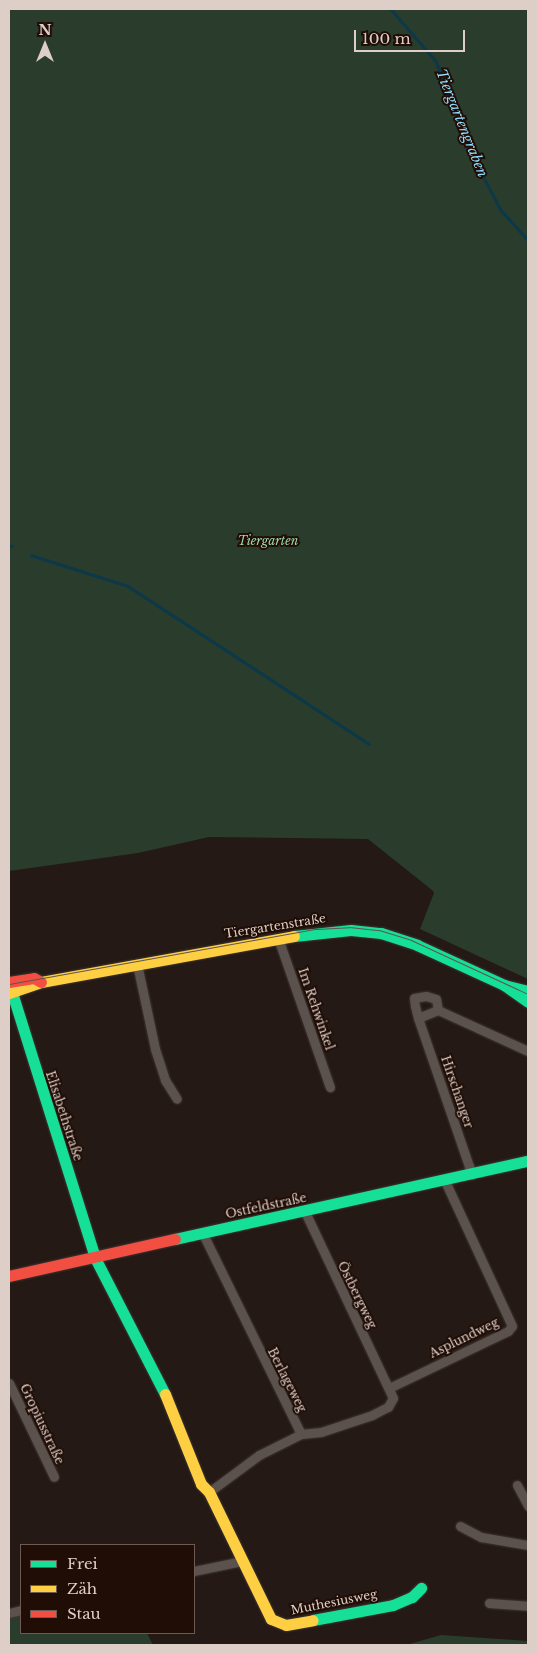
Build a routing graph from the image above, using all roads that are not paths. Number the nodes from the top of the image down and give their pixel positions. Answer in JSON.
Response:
{"nodes":[{"id":1,"x":278,"y":938,"type":"junction"},
{"id":2,"x":137,"y":964,"type":"junction"},
{"id":3,"x":504,"y":985,"type":"junction"},
{"id":4,"x":9,"y":988,"type":"edge"},
{"id":5,"x":528,"y":990,"type":"edge"},
{"id":6,"x":528,"y":1002,"type":"edge"},
{"id":7,"x":438,"y":1010,"type":"junction"},
{"id":8,"x":418,"y":1018,"type":"junction"},
{"id":9,"x":528,"y":1051,"type":"edge"},
{"id":10,"x":330,"y":1087,"type":"dead end"},
{"id":11,"x":177,"y":1099,"type":"dead end"},
{"id":12,"x":528,"y":1161,"type":"edge"},
{"id":13,"x":472,"y":1175,"type":"junction"},
{"id":14,"x":445,"y":1181,"type":"junction"},
{"id":15,"x":305,"y":1212,"type":"junction"},
{"id":16,"x":203,"y":1234,"type":"junction"},
{"id":17,"x":95,"y":1258,"type":"junction"},
{"id":18,"x":9,"y":1276,"type":"edge"},
{"id":19,"x":9,"y":1383,"type":"edge"},
{"id":20,"x":389,"y":1388,"type":"junction"},
{"id":21,"x":301,"y":1434,"type":"junction"},
{"id":22,"x":54,"y":1477,"type":"dead end"},
{"id":23,"x":517,"y":1485,"type":"dead end"},
{"id":24,"x":209,"y":1492,"type":"junction"},
{"id":25,"x":528,"y":1506,"type":"edge"},
{"id":26,"x":460,"y":1526,"type":"dead end"},
{"id":27,"x":528,"y":1545,"type":"edge"},
{"id":28,"x":242,"y":1561,"type":"junction"},
{"id":29,"x":195,"y":1572,"type":"edge"},
{"id":30,"x":420,"y":1588,"type":"dead end"},
{"id":31,"x":489,"y":1603,"type":"dead end"},
{"id":32,"x":528,"y":1606,"type":"edge"}],
"edges":[{"from":1,"to":2,"type":"street","name":"Tiergartenstraße"},
{"from":1,"to":3,"type":"street","name":"Tiergartenstraße"},
{"from":1,"to":10,"type":"street","name":"Im Rehwinkel"},
{"from":2,"to":4,"type":"street","name":"Tiergartenstraße"},
{"from":2,"to":11,"type":"street"},
{"from":3,"to":5,"type":"street","name":"Tiergartenstraße"},
{"from":3,"to":6,"type":"street","name":"Tiergartenstraße"},
{"from":4,"to":17,"type":"street","name":"Elisabethstraße"},
{"from":7,"to":8,"type":"street"},
{"from":7,"to":8,"type":"street","name":"Hirschanger"},
{"from":7,"to":9,"type":"street","name":"Hirschanger"},
{"from":8,"to":13,"type":"street","name":"Hirschanger"},
{"from":12,"to":13,"type":"street","name":"Ostfeldstraße"},
{"from":13,"to":14,"type":"street","name":"Ostfeldstraße"},
{"from":14,"to":15,"type":"street","name":"Ostfeldstraße"},
{"from":14,"to":20,"type":"street","name":"Asplundweg"},
{"from":15,"to":16,"type":"street","name":"Ostfeldstraße"},
{"from":15,"to":20,"type":"street","name":"Östbergweg"},
{"from":16,"to":17,"type":"street","name":"Ostfeldstraße"},
{"from":16,"to":21,"type":"street","name":"Berlageweg"},
{"from":17,"to":18,"type":"street","name":"Ostfeldstraße"},
{"from":17,"to":24,"type":"street","name":"Muthesiusweg"},
{"from":19,"to":22,"type":"street","name":"Gropiusstraße"},
{"from":20,"to":21,"type":"street"},
{"from":21,"to":24,"type":"street"},
{"from":23,"to":25,"type":"street"},
{"from":24,"to":28,"type":"street","name":"Muthesiusweg"},
{"from":26,"to":27,"type":"street"},
{"from":28,"to":29,"type":"street"},
{"from":28,"to":30,"type":"street","name":"Muthesiusweg"},
{"from":31,"to":32,"type":"street"}]}
